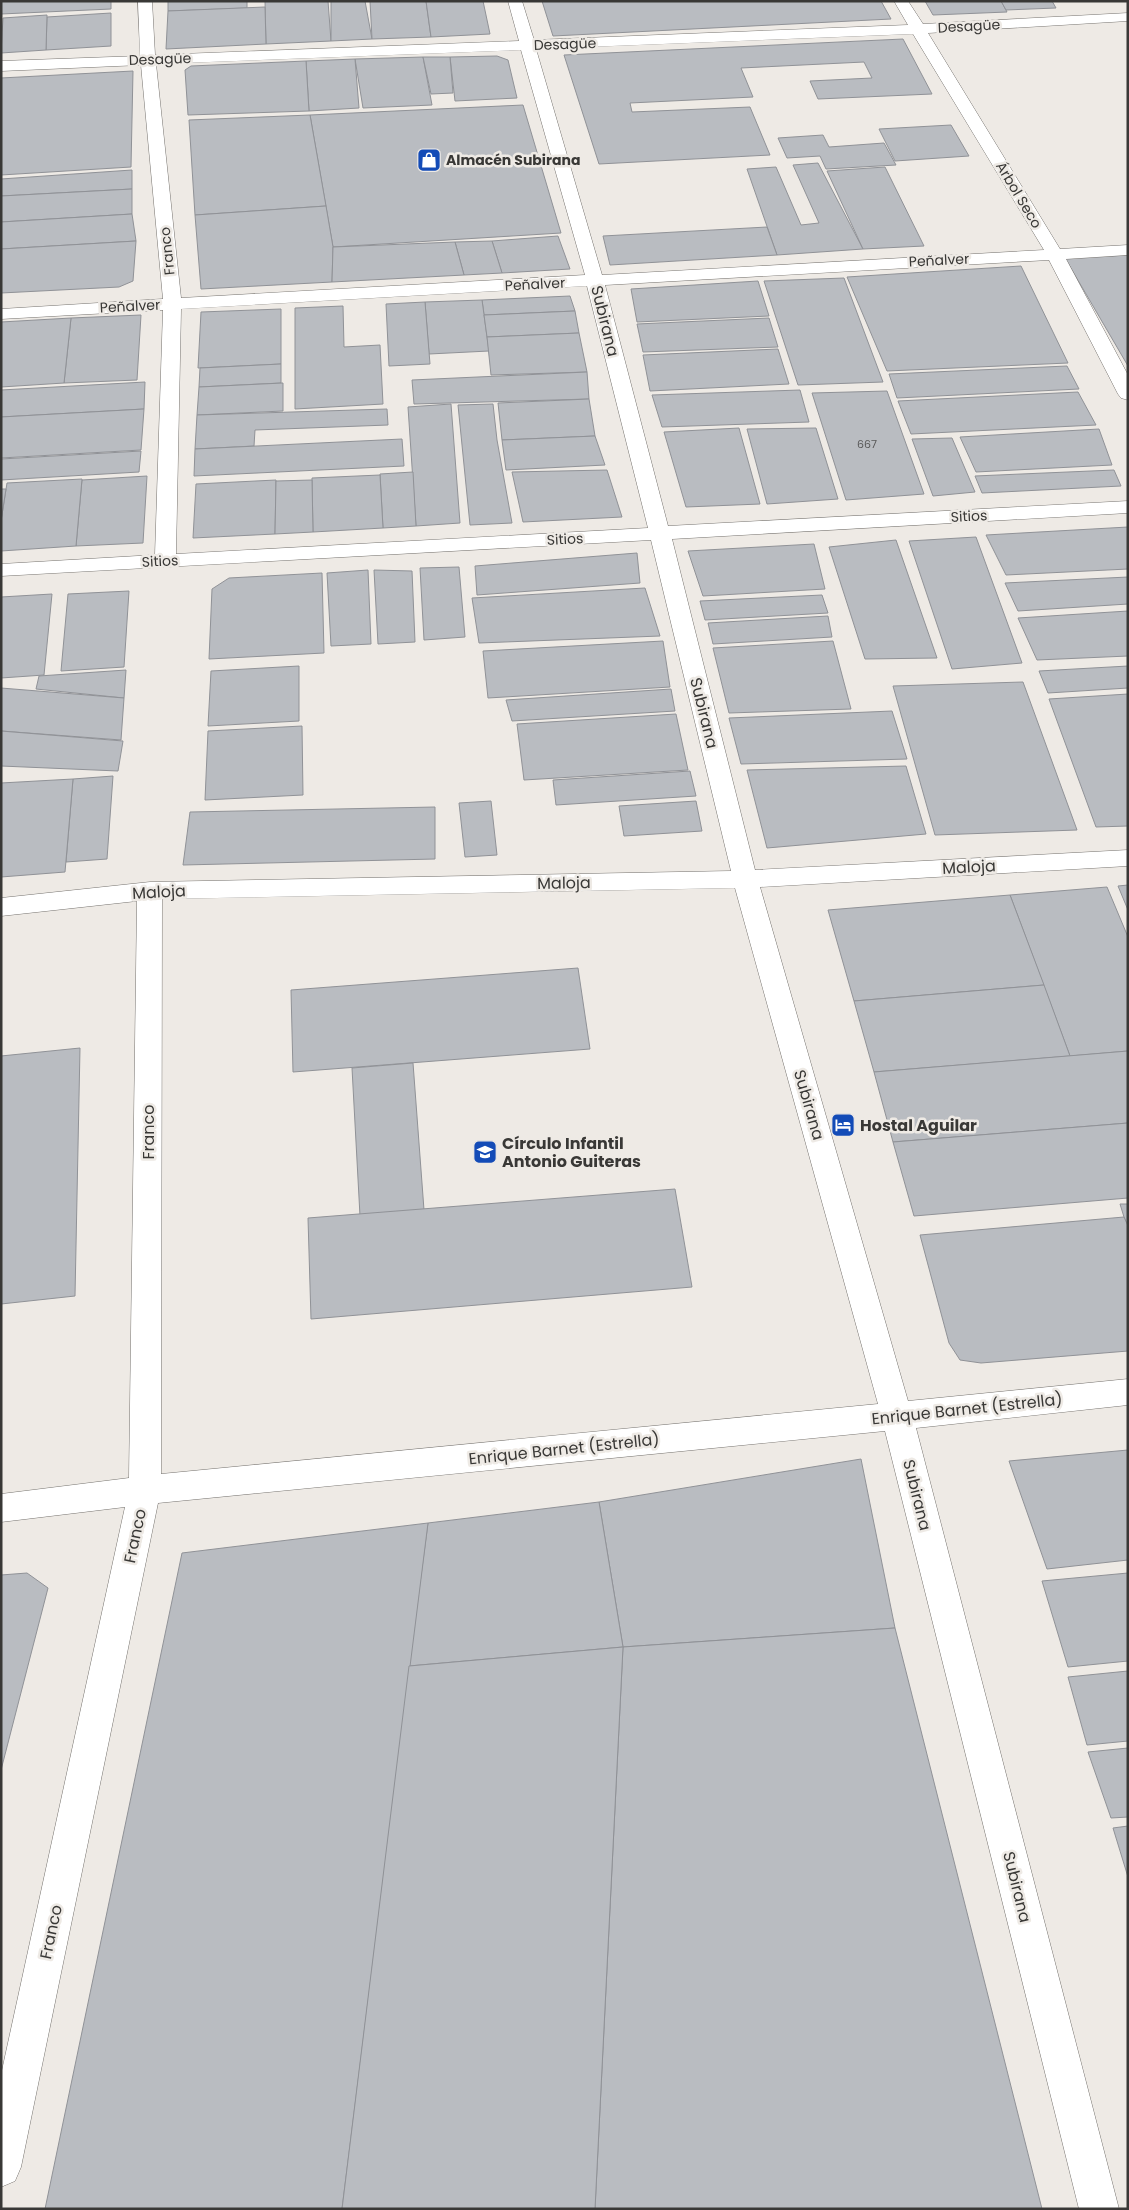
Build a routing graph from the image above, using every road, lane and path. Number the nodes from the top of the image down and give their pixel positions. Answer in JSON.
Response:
{"nodes":[{"id":1,"x":145,"y":1,"type":"edge"},
{"id":2,"x":515,"y":1,"type":"edge"},
{"id":3,"x":901,"y":1,"type":"edge"},
{"id":4,"x":1128,"y":17,"type":"edge"},
{"id":5,"x":917,"y":29,"type":"junction"},
{"id":6,"x":529,"y":46,"type":"junction"},
{"id":7,"x":148,"y":60,"type":"junction"},
{"id":8,"x":1,"y":66,"type":"edge"},
{"id":9,"x":1128,"y":250,"type":"edge"},
{"id":10,"x":1055,"y":254,"type":"junction"},
{"id":11,"x":595,"y":281,"type":"junction"},
{"id":12,"x":172,"y":303,"type":"junction"},
{"id":13,"x":1,"y":314,"type":"edge"},
{"id":14,"x":1128,"y":394,"type":"edge"},
{"id":15,"x":1128,"y":507,"type":"edge"},
{"id":16,"x":660,"y":534,"type":"junction"},
{"id":17,"x":165,"y":561,"type":"junction"},
{"id":18,"x":1,"y":570,"type":"edge"},
{"id":19,"x":1128,"y":858,"type":"edge"},
{"id":20,"x":745,"y":879,"type":"junction"},
{"id":21,"x":150,"y":891,"type":"junction"},
{"id":22,"x":1,"y":907,"type":"edge"},
{"id":23,"x":1128,"y":1392,"type":"edge"},
{"id":24,"x":897,"y":1416,"type":"junction"},
{"id":25,"x":145,"y":1490,"type":"junction"},
{"id":26,"x":1,"y":1508,"type":"edge"},
{"id":27,"x":1,"y":2168,"type":"edge"},
{"id":28,"x":1099,"y":2209,"type":"edge"}],
"edges":[{"from":1,"to":7,"type":"street","name":"Franco"},
{"from":2,"to":6,"type":"street","name":"Subirana"},
{"from":3,"to":5,"type":"street","name":"Árbol Seco"},
{"from":4,"to":5,"type":"street","name":"Desagüe"},
{"from":5,"to":6,"type":"street","name":"Desagüe"},
{"from":5,"to":10,"type":"street","name":"Árbol Seco"},
{"from":6,"to":7,"type":"street","name":"Desagüe"},
{"from":6,"to":11,"type":"street","name":"Subirana"},
{"from":7,"to":8,"type":"street","name":"Desagüe"},
{"from":7,"to":12,"type":"street","name":"Franco"},
{"from":9,"to":10,"type":"street","name":"Peñalver"},
{"from":10,"to":11,"type":"street","name":"Peñalver"},
{"from":10,"to":14,"type":"street","name":"Árbol Seco"},
{"from":11,"to":12,"type":"street","name":"Peñalver"},
{"from":11,"to":16,"type":"street","name":"Subirana"},
{"from":12,"to":13,"type":"street","name":"Peñalver"},
{"from":12,"to":17,"type":"street","name":"Franco"},
{"from":15,"to":16,"type":"street","name":"Sitios"},
{"from":16,"to":17,"type":"street","name":"Sitios"},
{"from":16,"to":20,"type":"street","name":"Subirana"},
{"from":17,"to":18,"type":"street","name":"Sitios"},
{"from":19,"to":20,"type":"street","name":"Maloja"},
{"from":20,"to":21,"type":"street","name":"Maloja"},
{"from":20,"to":24,"type":"street","name":"Subirana"},
{"from":21,"to":22,"type":"street","name":"Maloja"},
{"from":21,"to":25,"type":"street","name":"Franco"},
{"from":23,"to":24,"type":"street","name":"Enrique Barnet (Estrella)"},
{"from":24,"to":25,"type":"street","name":"Enrique Barnet (Estrella)"},
{"from":24,"to":28,"type":"street","name":"Subirana"},
{"from":25,"to":26,"type":"street","name":"Enrique Barnet (Estrella)"},
{"from":25,"to":27,"type":"street","name":"Franco"}]}
